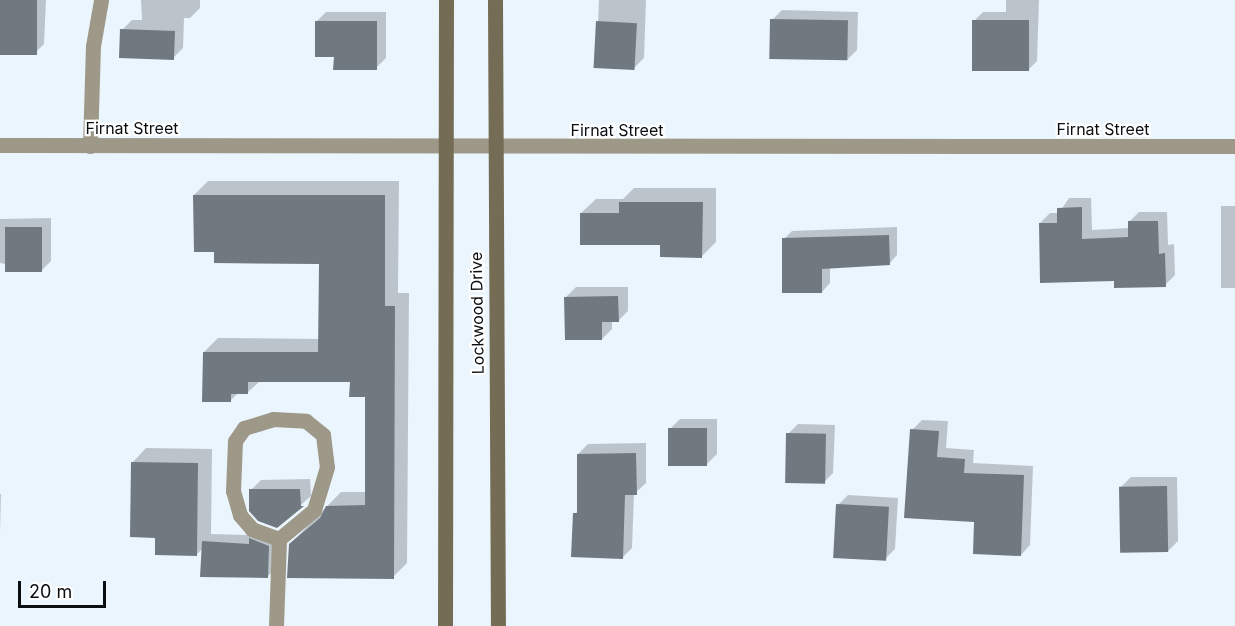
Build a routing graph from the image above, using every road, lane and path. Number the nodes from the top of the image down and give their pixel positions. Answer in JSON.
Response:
{"nodes":[{"id":1,"x":101,"y":0,"type":"edge"},
{"id":2,"x":446,"y":0,"type":"edge"},
{"id":3,"x":495,"y":0,"type":"edge"},
{"id":4,"x":0,"y":145,"type":"edge"},
{"id":5,"x":90,"y":146,"type":"junction"},
{"id":6,"x":1235,"y":146,"type":"edge"},
{"id":7,"x":447,"y":148,"type":"junction"},
{"id":8,"x":494,"y":148,"type":"junction"},
{"id":9,"x":279,"y":539,"type":"junction"},
{"id":10,"x":276,"y":626,"type":"edge"},
{"id":11,"x":445,"y":626,"type":"edge"},
{"id":12,"x":498,"y":626,"type":"edge"}],
"edges":[{"from":1,"to":5,"type":"street"},
{"from":2,"to":7,"type":"main road","name":"Lockwood Drive"},
{"from":3,"to":8,"type":"main road","name":"Lockwood Drive"},
{"from":4,"to":5,"type":"street","name":"Firnat Street"},
{"from":5,"to":7,"type":"street","name":"Firnat Street"},
{"from":6,"to":8,"type":"street","name":"Firnat Street"},
{"from":7,"to":8,"type":"street","name":"Firnat Street"},
{"from":7,"to":11,"type":"main road","name":"Lockwood Drive"},
{"from":8,"to":12,"type":"main road","name":"Lockwood Drive"},
{"from":9,"to":9,"type":"street"},
{"from":9,"to":10,"type":"street"}]}
